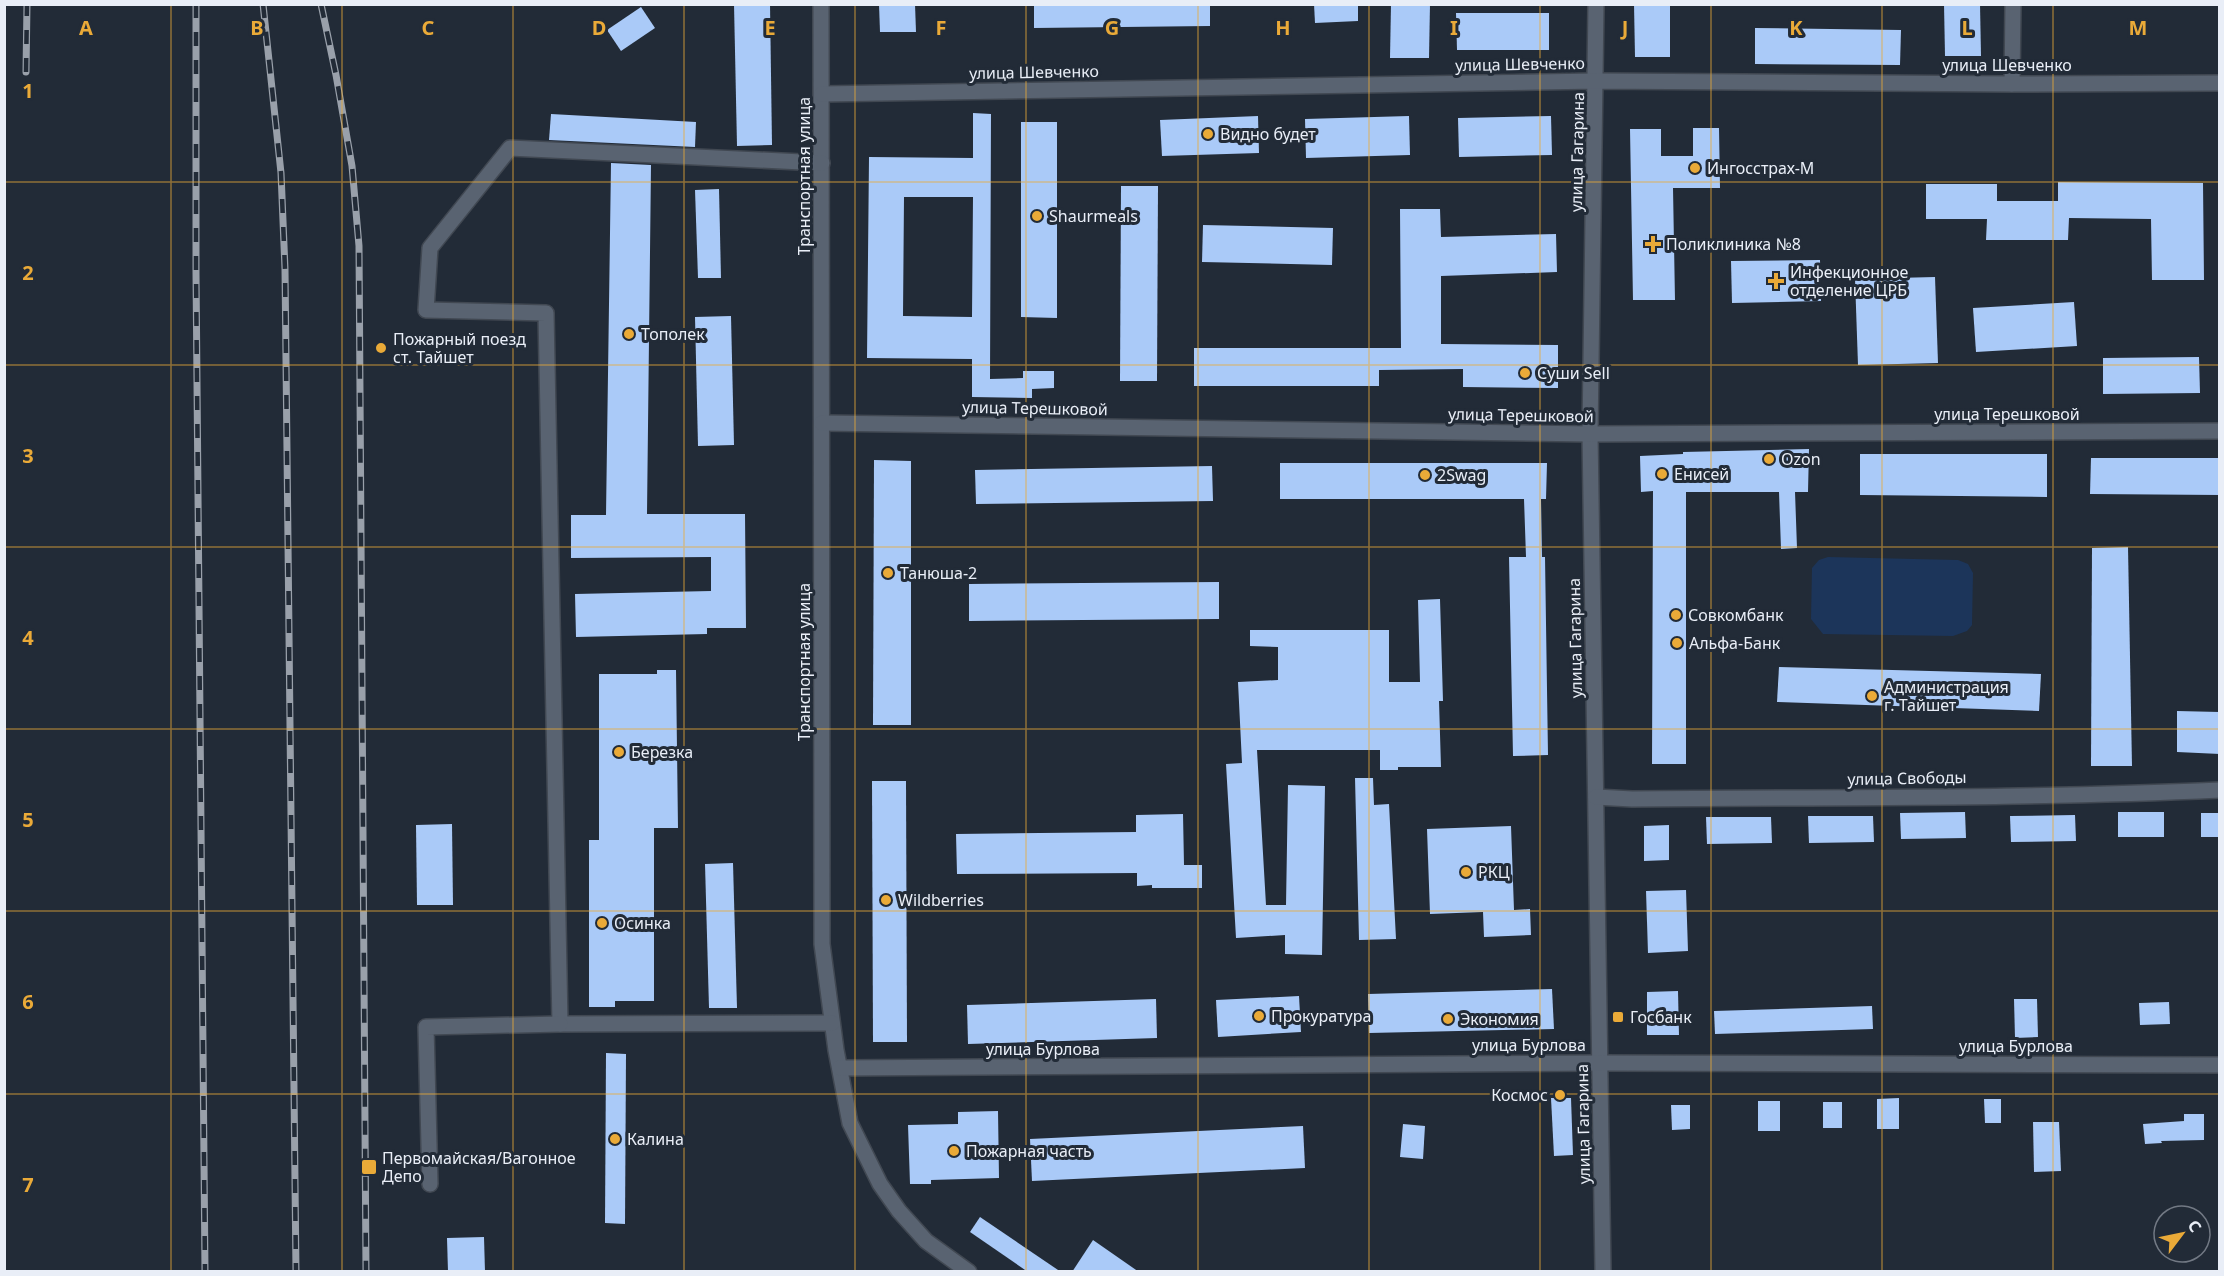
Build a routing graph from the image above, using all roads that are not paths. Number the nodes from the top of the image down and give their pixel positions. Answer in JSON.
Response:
{"nodes":[{"id":1,"x":821,"y":4,"type":"edge"},
{"id":2,"x":1596,"y":4,"type":"edge"},
{"id":3,"x":2013,"y":4,"type":"edge"},
{"id":4,"x":1596,"y":81,"type":"junction"},
{"id":5,"x":2220,"y":83,"type":"edge"},
{"id":6,"x":2012,"y":84,"type":"junction"},
{"id":7,"x":822,"y":94,"type":"junction"},
{"id":8,"x":822,"y":163,"type":"junction"},
{"id":9,"x":822,"y":423,"type":"junction"},
{"id":10,"x":2220,"y":431,"type":"edge"},
{"id":11,"x":1590,"y":434,"type":"junction"},
{"id":12,"x":2220,"y":790,"type":"edge"},
{"id":13,"x":1596,"y":797,"type":"junction"},
{"id":14,"x":832,"y":1023,"type":"junction"},
{"id":15,"x":560,"y":1024,"type":"junction"},
{"id":16,"x":1599,"y":1063,"type":"junction"},
{"id":17,"x":2220,"y":1065,"type":"edge"},
{"id":18,"x":840,"y":1068,"type":"junction"},
{"id":19,"x":430,"y":1184,"type":"dead end"},
{"id":20,"x":969,"y":1272,"type":"edge"},
{"id":21,"x":1603,"y":1272,"type":"edge"}],
"edges":[{"from":1,"to":7,"type":"street","name":"Транспортная улица"},
{"from":2,"to":4,"type":"street","name":"улица Гагарина"},
{"from":3,"to":6,"type":"street"},
{"from":4,"to":6,"type":"street","name":"улица Шевченко"},
{"from":4,"to":7,"type":"street","name":"улица Шевченко"},
{"from":4,"to":11,"type":"street","name":"улица Гагарина"},
{"from":5,"to":6,"type":"street","name":"улица Шевченко"},
{"from":7,"to":8,"type":"street","name":"Транспортная улица"},
{"from":8,"to":9,"type":"street","name":"Транспортная улица"},
{"from":8,"to":15,"type":"street"},
{"from":9,"to":11,"type":"street","name":"улица Терешковой"},
{"from":9,"to":14,"type":"street","name":"Транспортная улица"},
{"from":10,"to":11,"type":"street","name":"улица Терешковой"},
{"from":11,"to":13,"type":"street","name":"улица Гагарина"},
{"from":12,"to":13,"type":"street","name":"улица Свободы"},
{"from":13,"to":16,"type":"street","name":"улица Гагарина"},
{"from":14,"to":15,"type":"street"},
{"from":14,"to":18,"type":"street","name":"Транспортная улица"},
{"from":15,"to":19,"type":"street"},
{"from":16,"to":17,"type":"street","name":"улица Бурлова"},
{"from":16,"to":18,"type":"street","name":"улица Бурлова"},
{"from":16,"to":21,"type":"street","name":"улица Гагарина"},
{"from":18,"to":20,"type":"street","name":"Транспортная улица"}]}
